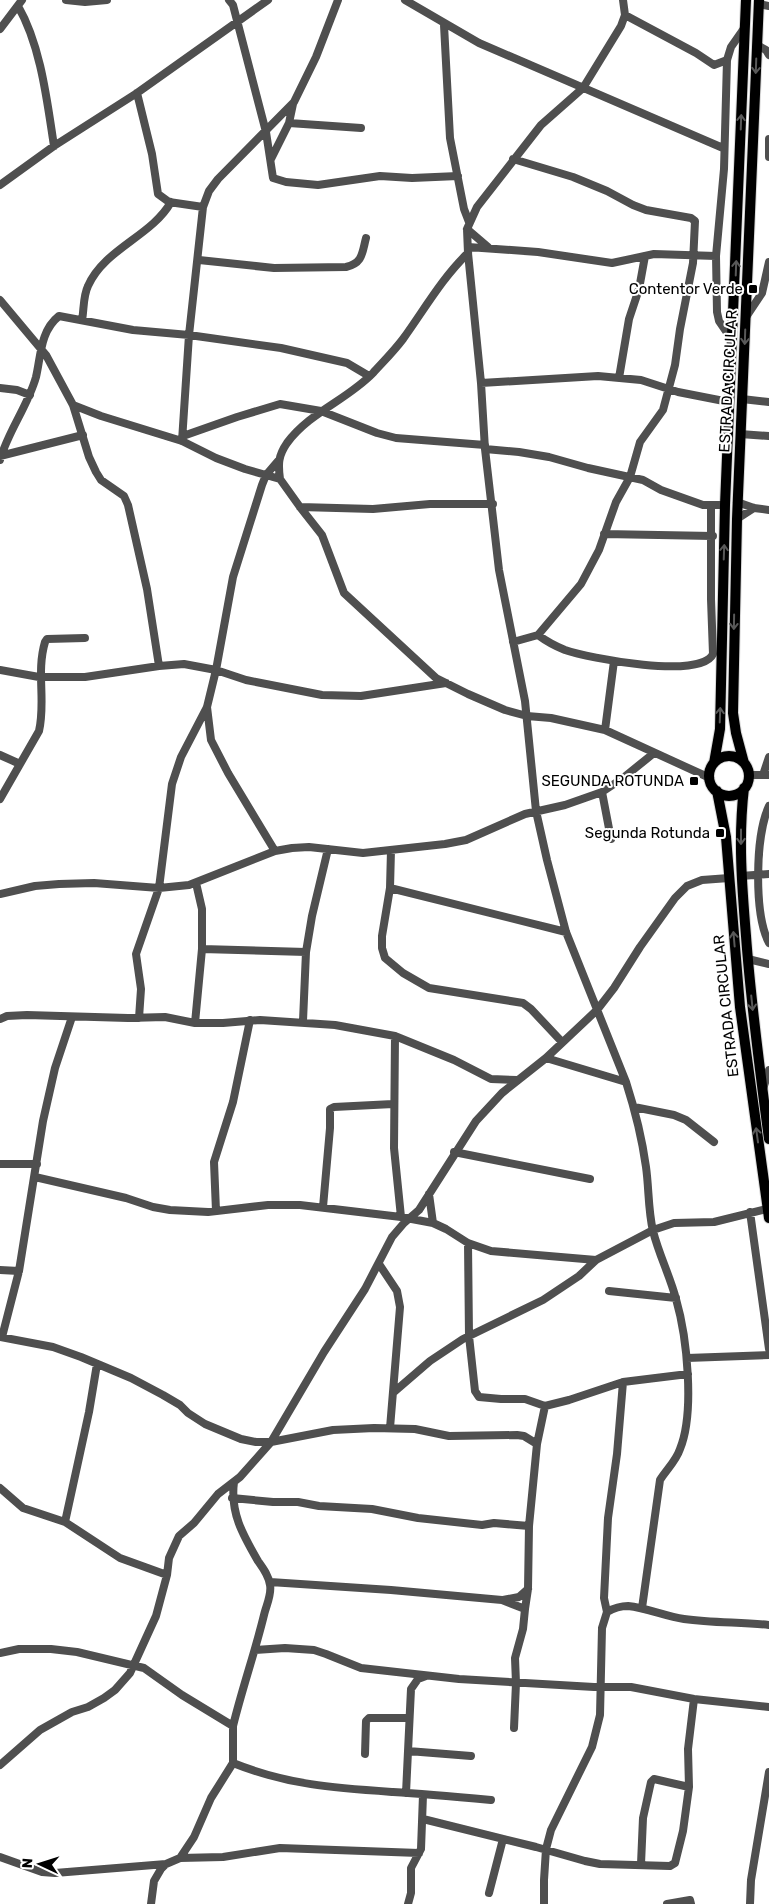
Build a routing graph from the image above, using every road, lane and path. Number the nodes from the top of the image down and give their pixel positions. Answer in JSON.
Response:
{"nodes":[{"id":1,"x":66,"y":0,"type":"edge"},
{"id":2,"x":107,"y":0,"type":"edge"},
{"id":3,"x":229,"y":0,"type":"edge"},
{"id":4,"x":268,"y":0,"type":"edge"},
{"id":5,"x":338,"y":0,"type":"edge"},
{"id":6,"x":405,"y":0,"type":"edge"},
{"id":7,"x":623,"y":0,"type":"edge"},
{"id":8,"x":746,"y":0,"type":"edge"},
{"id":9,"x":20,"y":3,"type":"edge"},
{"id":10,"x":762,"y":3,"type":"edge"},
{"id":11,"x":625,"y":15,"type":"junction"},
{"id":12,"x":236,"y":21,"type":"junction"},
{"id":13,"x":444,"y":24,"type":"junction"},
{"id":14,"x":745,"y":27,"type":"junction"},
{"id":15,"x":0,"y":29,"type":"edge"},
{"id":16,"x":757,"y":45,"type":"junction"},
{"id":17,"x":769,"y":55,"type":"edge"},
{"id":18,"x":727,"y":60,"type":"junction"},
{"id":19,"x":583,"y":88,"type":"junction"},
{"id":20,"x":136,"y":93,"type":"junction"},
{"id":21,"x":294,"y":102,"type":"junction"},
{"id":22,"x":289,"y":123,"type":"junction"},
{"id":23,"x":361,"y":128,"type":"dead end"},
{"id":24,"x":266,"y":132,"type":"junction"},
{"id":25,"x":769,"y":140,"type":"edge"},
{"id":26,"x":54,"y":146,"type":"junction"},
{"id":27,"x":723,"y":148,"type":"junction"},
{"id":28,"x":769,"y":156,"type":"edge"},
{"id":29,"x":270,"y":159,"type":"junction"},
{"id":30,"x":514,"y":159,"type":"junction"},
{"id":31,"x":458,"y":176,"type":"junction"},
{"id":32,"x":0,"y":185,"type":"edge"},
{"id":33,"x":171,"y":202,"type":"junction"},
{"id":34,"x":203,"y":207,"type":"junction"},
{"id":35,"x":468,"y":226,"type":"junction"},
{"id":36,"x":366,"y":238,"type":"dead end"},
{"id":37,"x":488,"y":248,"type":"junction"},
{"id":38,"x":468,"y":250,"type":"junction"},
{"id":39,"x":694,"y":254,"type":"junction"},
{"id":40,"x":645,"y":256,"type":"junction"},
{"id":41,"x":716,"y":256,"type":"junction"},
{"id":42,"x":199,"y":260,"type":"junction"},
{"id":43,"x":769,"y":262,"type":"edge"},
{"id":44,"x":766,"y":293,"type":"edge"},
{"id":45,"x":0,"y":300,"type":"edge"},
{"id":46,"x":746,"y":317,"type":"junction"},
{"id":47,"x":82,"y":320,"type":"junction"},
{"id":48,"x":189,"y":335,"type":"junction"},
{"id":49,"x":733,"y":342,"type":"junction"},
{"id":50,"x":41,"y":347,"type":"junction"},
{"id":51,"x":369,"y":376,"type":"junction"},
{"id":52,"x":619,"y":378,"type":"junction"},
{"id":53,"x":481,"y":383,"type":"junction"},
{"id":54,"x":0,"y":388,"type":"edge"},
{"id":55,"x":670,"y":389,"type":"junction"},
{"id":56,"x":30,"y":394,"type":"junction"},
{"id":57,"x":742,"y":399,"type":"junction"},
{"id":58,"x":730,"y":402,"type":"junction"},
{"id":59,"x":769,"y":402,"type":"edge"},
{"id":60,"x":73,"y":405,"type":"junction"},
{"id":61,"x":321,"y":411,"type":"junction"},
{"id":62,"x":740,"y":434,"type":"junction"},
{"id":63,"x":83,"y":435,"type":"junction"},
{"id":64,"x":769,"y":436,"type":"edge"},
{"id":65,"x":183,"y":439,"type":"junction"},
{"id":66,"x":485,"y":447,"type":"junction"},
{"id":67,"x":0,"y":457,"type":"edge"},
{"id":68,"x":278,"y":461,"type":"junction"},
{"id":69,"x":266,"y":475,"type":"junction"},
{"id":70,"x":630,"y":477,"type":"junction"},
{"id":71,"x":280,"y":479,"type":"junction"},
{"id":72,"x":737,"y":502,"type":"junction"},
{"id":73,"x":493,"y":504,"type":"junction"},
{"id":74,"x":725,"y":505,"type":"junction"},
{"id":75,"x":300,"y":507,"type":"junction"},
{"id":76,"x":712,"y":507,"type":"junction"},
{"id":77,"x":754,"y":508,"type":"junction"},
{"id":78,"x":769,"y":510,"type":"edge"},
{"id":79,"x":737,"y":519,"type":"junction"},
{"id":80,"x":604,"y":534,"type":"junction"},
{"id":81,"x":712,"y":536,"type":"junction"},
{"id":82,"x":538,"y":634,"type":"junction"},
{"id":83,"x":85,"y":638,"type":"dead end"},
{"id":84,"x":513,"y":642,"type":"junction"},
{"id":85,"x":614,"y":661,"type":"junction"},
{"id":86,"x":159,"y":666,"type":"junction"},
{"id":87,"x":0,"y":670,"type":"edge"},
{"id":88,"x":216,"y":670,"type":"junction"},
{"id":89,"x":40,"y":677,"type":"junction"},
{"id":90,"x":446,"y":683,"type":"junction"},
{"id":91,"x":207,"y":707,"type":"junction"},
{"id":92,"x":527,"y":716,"type":"junction"},
{"id":93,"x":606,"y":730,"type":"junction"},
{"id":94,"x":654,"y":753,"type":"junction"},
{"id":95,"x":0,"y":755,"type":"edge"},
{"id":96,"x":769,"y":757,"type":"edge"},
{"id":97,"x":714,"y":763,"type":"junction"},
{"id":98,"x":744,"y":763,"type":"junction"},
{"id":99,"x":20,"y":764,"type":"junction"},
{"id":100,"x":749,"y":775,"type":"junction"},
{"id":101,"x":766,"y":775,"type":"edge"},
{"id":102,"x":710,"y":778,"type":"junction"},
{"id":103,"x":744,"y":788,"type":"junction"},
{"id":104,"x":717,"y":791,"type":"junction"},
{"id":105,"x":602,"y":792,"type":"junction"},
{"id":106,"x":0,"y":799,"type":"edge"},
{"id":107,"x":769,"y":806,"type":"edge"},
{"id":108,"x":536,"y":810,"type":"junction"},
{"id":109,"x":612,"y":839,"type":"dead end"},
{"id":110,"x":328,"y":849,"type":"junction"},
{"id":111,"x":391,"y":850,"type":"junction"},
{"id":112,"x":275,"y":851,"type":"junction"},
{"id":113,"x":759,"y":874,"type":"junction"},
{"id":114,"x":769,"y":874,"type":"edge"},
{"id":115,"x":741,"y":876,"type":"junction"},
{"id":116,"x":729,"y":878,"type":"junction"},
{"id":117,"x":196,"y":883,"type":"junction"},
{"id":118,"x":159,"y":888,"type":"junction"},
{"id":119,"x":390,"y":888,"type":"junction"},
{"id":120,"x":0,"y":894,"type":"edge"},
{"id":121,"x":566,"y":932,"type":"junction"},
{"id":122,"x":769,"y":943,"type":"edge"},
{"id":123,"x":202,"y":949,"type":"junction"},
{"id":124,"x":306,"y":952,"type":"junction"},
{"id":125,"x":748,"y":959,"type":"junction"},
{"id":126,"x":769,"y":964,"type":"edge"},
{"id":127,"x":597,"y":1010,"type":"junction"},
{"id":128,"x":72,"y":1017,"type":"junction"},
{"id":129,"x":139,"y":1018,"type":"junction"},
{"id":130,"x":0,"y":1019,"type":"edge"},
{"id":131,"x":250,"y":1020,"type":"junction"},
{"id":132,"x":303,"y":1021,"type":"junction"},
{"id":133,"x":195,"y":1023,"type":"junction"},
{"id":134,"x":395,"y":1036,"type":"junction"},
{"id":135,"x":409,"y":1040,"type":"junction"},
{"id":136,"x":562,"y":1042,"type":"junction"},
{"id":137,"x":396,"y":1051,"type":"junction"},
{"id":138,"x":546,"y":1058,"type":"junction"},
{"id":139,"x":769,"y":1070,"type":"edge"},
{"id":140,"x":491,"y":1079,"type":"junction"},
{"id":141,"x":517,"y":1080,"type":"junction"},
{"id":142,"x":626,"y":1082,"type":"junction"},
{"id":143,"x":763,"y":1091,"type":"junction"},
{"id":144,"x":502,"y":1093,"type":"junction"},
{"id":145,"x":393,"y":1104,"type":"junction"},
{"id":146,"x":634,"y":1106,"type":"junction"},
{"id":147,"x":769,"y":1139,"type":"edge"},
{"id":148,"x":714,"y":1142,"type":"dead end"},
{"id":149,"x":454,"y":1152,"type":"junction"},
{"id":150,"x":0,"y":1164,"type":"edge"},
{"id":151,"x":37,"y":1164,"type":"junction"},
{"id":152,"x":35,"y":1177,"type":"junction"},
{"id":153,"x":590,"y":1179,"type":"dead end"},
{"id":154,"x":429,"y":1194,"type":"junction"},
{"id":155,"x":323,"y":1208,"type":"junction"},
{"id":156,"x":216,"y":1211,"type":"junction"},
{"id":157,"x":750,"y":1212,"type":"junction"},
{"id":158,"x":768,"y":1213,"type":"edge"},
{"id":159,"x":405,"y":1218,"type":"junction"},
{"id":160,"x":432,"y":1223,"type":"junction"},
{"id":161,"x":653,"y":1230,"type":"junction"},
{"id":162,"x":468,"y":1243,"type":"junction"},
{"id":163,"x":596,"y":1260,"type":"junction"},
{"id":164,"x":378,"y":1264,"type":"junction"},
{"id":165,"x":0,"y":1270,"type":"edge"},
{"id":166,"x":20,"y":1271,"type":"junction"},
{"id":167,"x":609,"y":1291,"type":"dead end"},
{"id":168,"x":676,"y":1298,"type":"junction"},
{"id":169,"x":469,"y":1336,"type":"junction"},
{"id":170,"x":1,"y":1337,"type":"edge"},
{"id":171,"x":769,"y":1349,"type":"edge"},
{"id":172,"x":769,"y":1356,"type":"edge"},
{"id":173,"x":687,"y":1358,"type":"junction"},
{"id":174,"x":97,"y":1364,"type":"junction"},
{"id":175,"x":688,"y":1374,"type":"junction"},
{"id":176,"x":623,"y":1382,"type":"junction"},
{"id":177,"x":394,"y":1392,"type":"junction"},
{"id":178,"x":545,"y":1406,"type":"junction"},
{"id":179,"x":390,"y":1428,"type":"junction"},
{"id":180,"x":270,"y":1442,"type":"junction"},
{"id":181,"x":537,"y":1444,"type":"junction"},
{"id":182,"x":234,"y":1482,"type":"junction"},
{"id":183,"x":0,"y":1488,"type":"edge"},
{"id":184,"x":232,"y":1498,"type":"junction"},
{"id":185,"x":64,"y":1522,"type":"junction"},
{"id":186,"x":528,"y":1526,"type":"junction"},
{"id":187,"x":167,"y":1575,"type":"junction"},
{"id":188,"x":270,"y":1582,"type":"junction"},
{"id":189,"x":528,"y":1589,"type":"junction"},
{"id":190,"x":502,"y":1600,"type":"junction"},
{"id":191,"x":642,"y":1608,"type":"junction"},
{"id":192,"x":525,"y":1609,"type":"junction"},
{"id":193,"x":607,"y":1612,"type":"junction"},
{"id":194,"x":769,"y":1625,"type":"edge"},
{"id":195,"x":255,"y":1650,"type":"junction"},
{"id":196,"x":0,"y":1653,"type":"edge"},
{"id":197,"x":134,"y":1666,"type":"junction"},
{"id":198,"x":428,"y":1676,"type":"junction"},
{"id":199,"x":516,"y":1683,"type":"junction"},
{"id":200,"x":601,"y":1686,"type":"junction"},
{"id":201,"x":694,"y":1699,"type":"junction"},
{"id":202,"x":769,"y":1707,"type":"edge"},
{"id":203,"x":409,"y":1718,"type":"junction"},
{"id":204,"x":233,"y":1726,"type":"junction"},
{"id":205,"x":514,"y":1728,"type":"dead end"},
{"id":206,"x":408,"y":1750,"type":"junction"},
{"id":207,"x":365,"y":1754,"type":"dead end"},
{"id":208,"x":471,"y":1756,"type":"dead end"},
{"id":209,"x":233,"y":1763,"type":"junction"},
{"id":210,"x":0,"y":1765,"type":"edge"},
{"id":211,"x":769,"y":1772,"type":"edge"},
{"id":212,"x":689,"y":1787,"type":"junction"},
{"id":213,"x":406,"y":1793,"type":"junction"},
{"id":214,"x":422,"y":1795,"type":"junction"},
{"id":215,"x":491,"y":1800,"type":"dead end"},
{"id":216,"x":423,"y":1819,"type":"junction"},
{"id":217,"x":503,"y":1839,"type":"junction"},
{"id":218,"x":546,"y":1849,"type":"junction"},
{"id":219,"x":419,"y":1853,"type":"junction"},
{"id":220,"x":0,"y":1857,"type":"edge"},
{"id":221,"x":180,"y":1858,"type":"junction"},
{"id":222,"x":166,"y":1864,"type":"junction"},
{"id":223,"x":641,"y":1864,"type":"junction"},
{"id":224,"x":489,"y":1893,"type":"dead end"},
{"id":225,"x":150,"y":1904,"type":"edge"},
{"id":226,"x":408,"y":1904,"type":"edge"},
{"id":227,"x":544,"y":1904,"type":"edge"},
{"id":228,"x":666,"y":1904,"type":"edge"},
{"id":229,"x":692,"y":1904,"type":"edge"},
{"id":230,"x":750,"y":1904,"type":"edge"}],
"edges":[{"from":1,"to":2,"type":"street"},
{"from":3,"to":12,"type":"street"},
{"from":4,"to":12,"type":"street"},
{"from":5,"to":21,"type":"street"},
{"from":6,"to":13,"type":"street"},
{"from":7,"to":11,"type":"street"},
{"from":8,"to":14,"type":"main road","name":"ESTRADA CIRCULAR"},
{"from":9,"to":15,"type":"street"},
{"from":9,"to":26,"type":"street"},
{"from":10,"to":16,"type":"main road","name":"ESTRADA CIRCULAR"},
{"from":11,"to":18,"type":"street"},
{"from":11,"to":19,"type":"street"},
{"from":12,"to":20,"type":"street"},
{"from":12,"to":24,"type":"street"},
{"from":13,"to":19,"type":"street"},
{"from":13,"to":31,"type":"street"},
{"from":14,"to":18,"type":"street"},
{"from":49,"to":14,"type":"main road","name":"ESTRADA CIRCULAR","one_way":true},
{"from":16,"to":17,"type":"street"},
{"from":16,"to":46,"type":"main road","name":"ESTRADA CIRCULAR","one_way":true},
{"from":18,"to":27,"type":"street"},
{"from":19,"to":27,"type":"street"},
{"from":19,"to":30,"type":"street"},
{"from":20,"to":26,"type":"street"},
{"from":20,"to":33,"type":"street"},
{"from":21,"to":22,"type":"street"},
{"from":21,"to":24,"type":"street"},
{"from":22,"to":23,"type":"street"},
{"from":22,"to":29,"type":"street"},
{"from":24,"to":29,"type":"street"},
{"from":24,"to":34,"type":"street"},
{"from":25,"to":28,"type":"street"},
{"from":26,"to":32,"type":"street"},
{"from":27,"to":41,"type":"street"},
{"from":29,"to":31,"type":"street"},
{"from":30,"to":35,"type":"street"},
{"from":30,"to":39,"type":"street"},
{"from":31,"to":35,"type":"street"},
{"from":33,"to":34,"type":"street"},
{"from":33,"to":47,"type":"street"},
{"from":34,"to":42,"type":"street"},
{"from":35,"to":37,"type":"street"},
{"from":35,"to":38,"type":"street"},
{"from":36,"to":42,"type":"street"},
{"from":37,"to":38,"type":"street"},
{"from":37,"to":40,"type":"street"},
{"from":38,"to":51,"type":"street"},
{"from":38,"to":53,"type":"street"},
{"from":39,"to":40,"type":"street"},
{"from":39,"to":41,"type":"street"},
{"from":39,"to":55,"type":"street"},
{"from":40,"to":52,"type":"street"},
{"from":41,"to":49,"type":"street"},
{"from":42,"to":48,"type":"street"},
{"from":43,"to":44,"type":"street"},
{"from":44,"to":46,"type":"street"},
{"from":45,"to":50,"type":"street"},
{"from":46,"to":57,"type":"main road","name":"ESTRADA CIRCULAR","one_way":true},
{"from":47,"to":48,"type":"street"},
{"from":47,"to":50,"type":"street"},
{"from":48,"to":51,"type":"street"},
{"from":48,"to":65,"type":"street"},
{"from":49,"to":58,"type":"main road","name":"ESTRADA CIRCULAR"},
{"from":50,"to":56,"type":"street"},
{"from":50,"to":60,"type":"street"},
{"from":51,"to":61,"type":"street"},
{"from":52,"to":53,"type":"street"},
{"from":52,"to":55,"type":"street"},
{"from":53,"to":66,"type":"street"},
{"from":54,"to":56,"type":"street"},
{"from":55,"to":58,"type":"street"},
{"from":55,"to":70,"type":"street"},
{"from":56,"to":67,"type":"street"},
{"from":57,"to":59,"type":"street"},
{"from":57,"to":62,"type":"main road","name":"ESTRADA CIRCULAR"},
{"from":58,"to":74,"type":"main road","name":"ESTRADA CIRCULAR"},
{"from":60,"to":63,"type":"street"},
{"from":60,"to":65,"type":"street"},
{"from":61,"to":65,"type":"street"},
{"from":61,"to":66,"type":"street"},
{"from":61,"to":68,"type":"street"},
{"from":62,"to":64,"type":"street"},
{"from":62,"to":72,"type":"main road","name":"ESTRADA CIRCULAR"},
{"from":63,"to":67,"type":"street"},
{"from":63,"to":86,"type":"street"},
{"from":65,"to":69,"type":"street"},
{"from":66,"to":70,"type":"street"},
{"from":66,"to":73,"type":"street"},
{"from":68,"to":69,"type":"street"},
{"from":68,"to":71,"type":"street"},
{"from":69,"to":71,"type":"street"},
{"from":69,"to":88,"type":"street"},
{"from":70,"to":76,"type":"street"},
{"from":70,"to":80,"type":"street"},
{"from":71,"to":75,"type":"street"},
{"from":72,"to":77,"type":"street"},
{"from":72,"to":79,"type":"main road","name":"ESTRADA CIRCULAR"},
{"from":73,"to":75,"type":"street"},
{"from":73,"to":84,"type":"street"},
{"from":74,"to":76,"type":"street"},
{"from":97,"to":74,"type":"main road","name":"ESTRADA CIRCULAR","one_way":true},
{"from":75,"to":90,"type":"street"},
{"from":76,"to":81,"type":"street"},
{"from":77,"to":78,"type":"street"},
{"from":77,"to":79,"type":"street"},
{"from":79,"to":98,"type":"main road","name":"ESTRADA CIRCULAR","one_way":true},
{"from":80,"to":81,"type":"street"},
{"from":80,"to":82,"type":"street"},
{"from":81,"to":85,"type":"street"},
{"from":82,"to":84,"type":"street"},
{"from":82,"to":85,"type":"street"},
{"from":83,"to":89,"type":"street"},
{"from":84,"to":92,"type":"street"},
{"from":85,"to":93,"type":"street"},
{"from":86,"to":88,"type":"street"},
{"from":86,"to":89,"type":"street"},
{"from":87,"to":89,"type":"street"},
{"from":88,"to":90,"type":"street"},
{"from":88,"to":91,"type":"street"},
{"from":89,"to":99,"type":"street"},
{"from":90,"to":92,"type":"street"},
{"from":91,"to":112,"type":"street"},
{"from":91,"to":118,"type":"street"},
{"from":92,"to":93,"type":"street"},
{"from":92,"to":108,"type":"street"},
{"from":93,"to":94,"type":"street"},
{"from":94,"to":102,"type":"street"},
{"from":94,"to":105,"type":"street"},
{"from":95,"to":99,"type":"street"},
{"from":96,"to":101,"type":"street"},
{"from":97,"to":98,"type":"main road"},
{"from":97,"to":102,"type":"main road"},
{"from":98,"to":100,"type":"main road"},
{"from":99,"to":106,"type":"street"},
{"from":100,"to":101,"type":"street"},
{"from":100,"to":103,"type":"main road"},
{"from":102,"to":104,"type":"main road"},
{"from":103,"to":104,"type":"main road"},
{"from":103,"to":115,"type":"main road","name":"ESTRADA CIRCULAR","one_way":true},
{"from":104,"to":116,"type":"main road","name":"ESTRADA CIRCULAR"},
{"from":105,"to":108,"type":"street"},
{"from":105,"to":109,"type":"street"},
{"from":107,"to":113,"type":"street"},
{"from":108,"to":111,"type":"street"},
{"from":108,"to":121,"type":"street"},
{"from":110,"to":111,"type":"street"},
{"from":110,"to":112,"type":"street"},
{"from":110,"to":124,"type":"street"},
{"from":111,"to":119,"type":"street"},
{"from":112,"to":117,"type":"street"},
{"from":113,"to":114,"type":"street"},
{"from":113,"to":115,"type":"street"},
{"from":113,"to":122,"type":"street"},
{"from":115,"to":125,"type":"main road","name":"ESTRADA CIRCULAR"},
{"from":116,"to":127,"type":"street"},
{"from":158,"to":116,"type":"main road","name":"ESTRADA CIRCULAR","one_way":true},
{"from":117,"to":118,"type":"street"},
{"from":117,"to":123,"type":"street"},
{"from":118,"to":120,"type":"street"},
{"from":118,"to":129,"type":"street"},
{"from":119,"to":121,"type":"street"},
{"from":119,"to":136,"type":"street"},
{"from":121,"to":127,"type":"street"},
{"from":123,"to":124,"type":"street"},
{"from":123,"to":133,"type":"street"},
{"from":124,"to":132,"type":"street"},
{"from":125,"to":126,"type":"street"},
{"from":125,"to":143,"type":"main road","name":"ESTRADA CIRCULAR","one_way":true},
{"from":127,"to":136,"type":"street"},
{"from":127,"to":142,"type":"street"},
{"from":128,"to":129,"type":"street"},
{"from":128,"to":130,"type":"street"},
{"from":128,"to":151,"type":"street"},
{"from":129,"to":133,"type":"street"},
{"from":131,"to":132,"type":"street"},
{"from":131,"to":133,"type":"street"},
{"from":131,"to":156,"type":"street"},
{"from":132,"to":134,"type":"street"},
{"from":134,"to":135,"type":"street"},
{"from":134,"to":137,"type":"street"},
{"from":135,"to":137,"type":"street"},
{"from":135,"to":140,"type":"street"},
{"from":136,"to":138,"type":"street"},
{"from":137,"to":145,"type":"street"},
{"from":138,"to":141,"type":"street"},
{"from":138,"to":142,"type":"street"},
{"from":139,"to":143,"type":"street"},
{"from":140,"to":141,"type":"street"},
{"from":140,"to":144,"type":"street"},
{"from":141,"to":144,"type":"street"},
{"from":142,"to":146,"type":"street"},
{"from":143,"to":147,"type":"main road","name":"ESTRADA CIRCULAR"},
{"from":144,"to":149,"type":"street"},
{"from":145,"to":155,"type":"street"},
{"from":145,"to":159,"type":"street"},
{"from":146,"to":148,"type":"street"},
{"from":146,"to":161,"type":"street"},
{"from":149,"to":153,"type":"street"},
{"from":149,"to":154,"type":"street"},
{"from":150,"to":151,"type":"street"},
{"from":151,"to":152,"type":"street"},
{"from":152,"to":156,"type":"street"},
{"from":152,"to":166,"type":"street"},
{"from":154,"to":159,"type":"street"},
{"from":154,"to":160,"type":"street"},
{"from":155,"to":156,"type":"street"},
{"from":155,"to":159,"type":"street"},
{"from":157,"to":158,"type":"street"},
{"from":157,"to":161,"type":"street"},
{"from":157,"to":171,"type":"street"},
{"from":159,"to":160,"type":"street"},
{"from":159,"to":164,"type":"street"},
{"from":160,"to":162,"type":"street"},
{"from":161,"to":163,"type":"street"},
{"from":161,"to":168,"type":"street"},
{"from":162,"to":163,"type":"street"},
{"from":162,"to":169,"type":"street"},
{"from":163,"to":169,"type":"street"},
{"from":164,"to":177,"type":"street"},
{"from":164,"to":180,"type":"street"},
{"from":165,"to":166,"type":"street"},
{"from":166,"to":170,"type":"street"},
{"from":167,"to":168,"type":"street"},
{"from":168,"to":173,"type":"street"},
{"from":169,"to":177,"type":"street"},
{"from":169,"to":178,"type":"street"},
{"from":170,"to":174,"type":"street"},
{"from":172,"to":173,"type":"street"},
{"from":173,"to":175,"type":"street"},
{"from":174,"to":180,"type":"street"},
{"from":174,"to":185,"type":"street"},
{"from":175,"to":176,"type":"street"},
{"from":175,"to":191,"type":"street"},
{"from":176,"to":178,"type":"street"},
{"from":176,"to":193,"type":"street"},
{"from":177,"to":179,"type":"street"},
{"from":178,"to":181,"type":"street"},
{"from":179,"to":180,"type":"street"},
{"from":179,"to":181,"type":"street"},
{"from":180,"to":182,"type":"street"},
{"from":181,"to":186,"type":"street"},
{"from":182,"to":184,"type":"street"},
{"from":182,"to":187,"type":"street"},
{"from":183,"to":185,"type":"street"},
{"from":184,"to":186,"type":"street"},
{"from":184,"to":188,"type":"street"},
{"from":185,"to":187,"type":"street"},
{"from":186,"to":189,"type":"street"},
{"from":187,"to":197,"type":"street"},
{"from":188,"to":190,"type":"street"},
{"from":188,"to":195,"type":"street"},
{"from":189,"to":190,"type":"street"},
{"from":189,"to":192,"type":"street"},
{"from":190,"to":192,"type":"street"},
{"from":191,"to":193,"type":"street"},
{"from":191,"to":194,"type":"street"},
{"from":192,"to":199,"type":"street"},
{"from":193,"to":200,"type":"street"},
{"from":195,"to":198,"type":"street"},
{"from":195,"to":204,"type":"street"},
{"from":196,"to":197,"type":"street"},
{"from":197,"to":204,"type":"street"},
{"from":197,"to":210,"type":"street"},
{"from":198,"to":199,"type":"street"},
{"from":198,"to":203,"type":"street"},
{"from":199,"to":200,"type":"street"},
{"from":199,"to":205,"type":"street"},
{"from":200,"to":201,"type":"street"},
{"from":200,"to":218,"type":"street"},
{"from":201,"to":202,"type":"street"},
{"from":201,"to":212,"type":"street"},
{"from":203,"to":206,"type":"street"},
{"from":203,"to":207,"type":"street"},
{"from":204,"to":209,"type":"street"},
{"from":206,"to":208,"type":"street"},
{"from":206,"to":213,"type":"street"},
{"from":209,"to":213,"type":"street"},
{"from":209,"to":221,"type":"street"},
{"from":211,"to":230,"type":"street"},
{"from":212,"to":223,"type":"street"},
{"from":212,"to":223,"type":"street"},
{"from":213,"to":214,"type":"street"},
{"from":214,"to":215,"type":"street"},
{"from":214,"to":216,"type":"street"},
{"from":216,"to":217,"type":"street"},
{"from":216,"to":219,"type":"street"},
{"from":217,"to":218,"type":"street"},
{"from":217,"to":224,"type":"street"},
{"from":218,"to":223,"type":"street"},
{"from":218,"to":227,"type":"street"},
{"from":219,"to":221,"type":"street"},
{"from":219,"to":226,"type":"street"},
{"from":220,"to":222,"type":"street"},
{"from":221,"to":222,"type":"street"},
{"from":222,"to":225,"type":"street"},
{"from":228,"to":229,"type":"street"}]}
